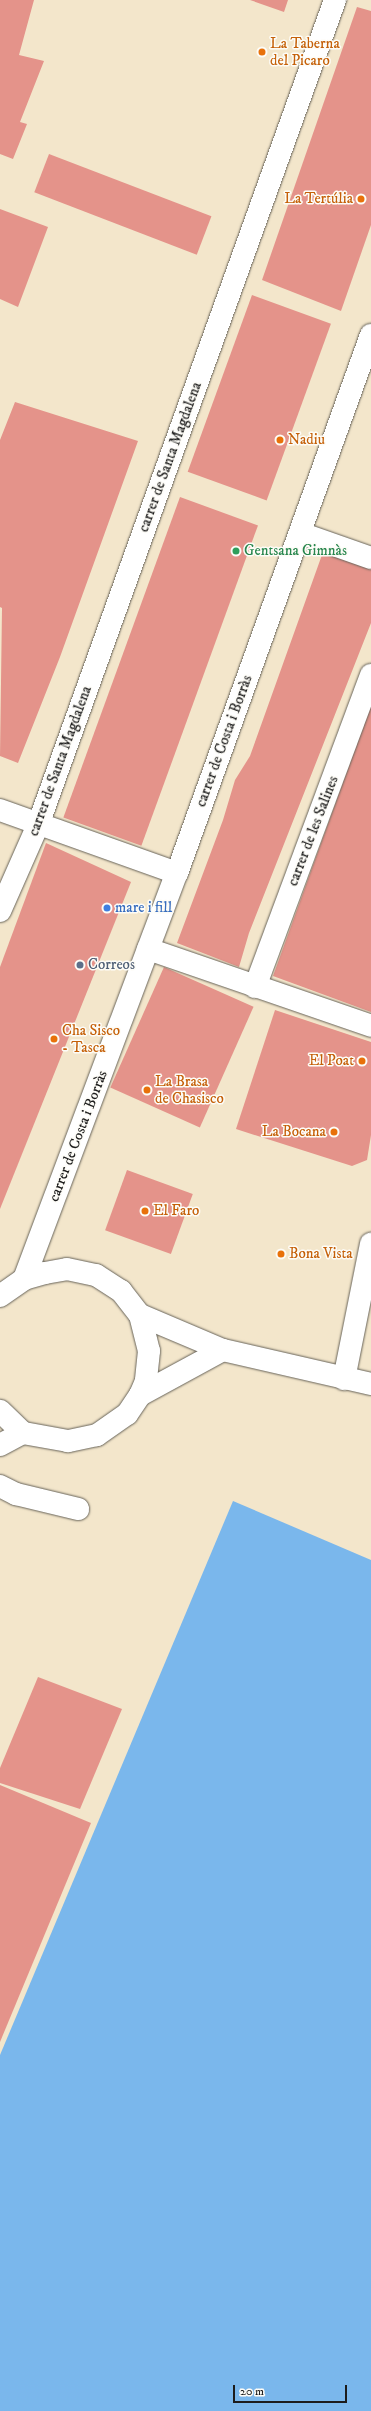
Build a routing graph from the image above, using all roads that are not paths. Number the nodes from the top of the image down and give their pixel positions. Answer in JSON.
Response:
{"nodes":[{"id":1,"x":335,"y":0,"type":"edge"},
{"id":2,"x":371,"y":335,"type":"edge"},
{"id":3,"x":300,"y":533,"type":"junction"},
{"id":4,"x":371,"y":558,"type":"edge"},
{"id":5,"x":371,"y":675,"type":"edge"},
{"id":6,"x":0,"y":810,"type":"edge"},
{"id":7,"x":38,"y":825,"type":"junction"},
{"id":8,"x":177,"y":873,"type":"junction"},
{"id":9,"x":0,"y":911,"type":"edge"},
{"id":10,"x":148,"y":948,"type":"junction"},
{"id":11,"x":254,"y":987,"type":"junction"},
{"id":12,"x":371,"y":1026,"type":"edge"},
{"id":13,"x":371,"y":1244,"type":"edge"},
{"id":14,"x":24,"y":1279,"type":"junction"},
{"id":15,"x":0,"y":1296,"type":"edge"},
{"id":16,"x":140,"y":1315,"type":"junction"},
{"id":17,"x":223,"y":1350,"type":"junction"},
{"id":18,"x":344,"y":1379,"type":"junction"},
{"id":19,"x":371,"y":1384,"type":"edge"},
{"id":20,"x":140,"y":1395,"type":"junction"},
{"id":21,"x":0,"y":1411,"type":"edge"},
{"id":22,"x":23,"y":1433,"type":"junction"},
{"id":23,"x":0,"y":1445,"type":"edge"},
{"id":24,"x":0,"y":1486,"type":"edge"},
{"id":25,"x":78,"y":1509,"type":"dead end"}],
"edges":[{"from":1,"to":7,"type":"street","name":"carrer de Santa Magdalena"},
{"from":2,"to":3,"type":"street","name":"carrer de Costa i Borràs"},
{"from":3,"to":4,"type":"street"},
{"from":3,"to":8,"type":"street","name":"carrer de Costa i Borràs"},
{"from":5,"to":11,"type":"street","name":"carrer de les Salines"},
{"from":6,"to":7,"type":"street"},
{"from":7,"to":8,"type":"street"},
{"from":7,"to":9,"type":"street","name":"carrer de Santa Magdalena"},
{"from":8,"to":10,"type":"street","name":"carrer de Costa i Borràs"},
{"from":10,"to":11,"type":"street"},
{"from":10,"to":14,"type":"street","name":"carrer de Costa i Borràs"},
{"from":11,"to":12,"type":"street"},
{"from":13,"to":18,"type":"street"},
{"from":14,"to":15,"type":"street"},
{"from":14,"to":16,"type":"street"},
{"from":16,"to":17,"type":"street"},
{"from":16,"to":20,"type":"street"},
{"from":17,"to":18,"type":"street"},
{"from":17,"to":20,"type":"street"},
{"from":18,"to":19,"type":"street"},
{"from":20,"to":22,"type":"street"},
{"from":21,"to":22,"type":"street"},
{"from":22,"to":23,"type":"street"},
{"from":24,"to":25,"type":"street"}]}
